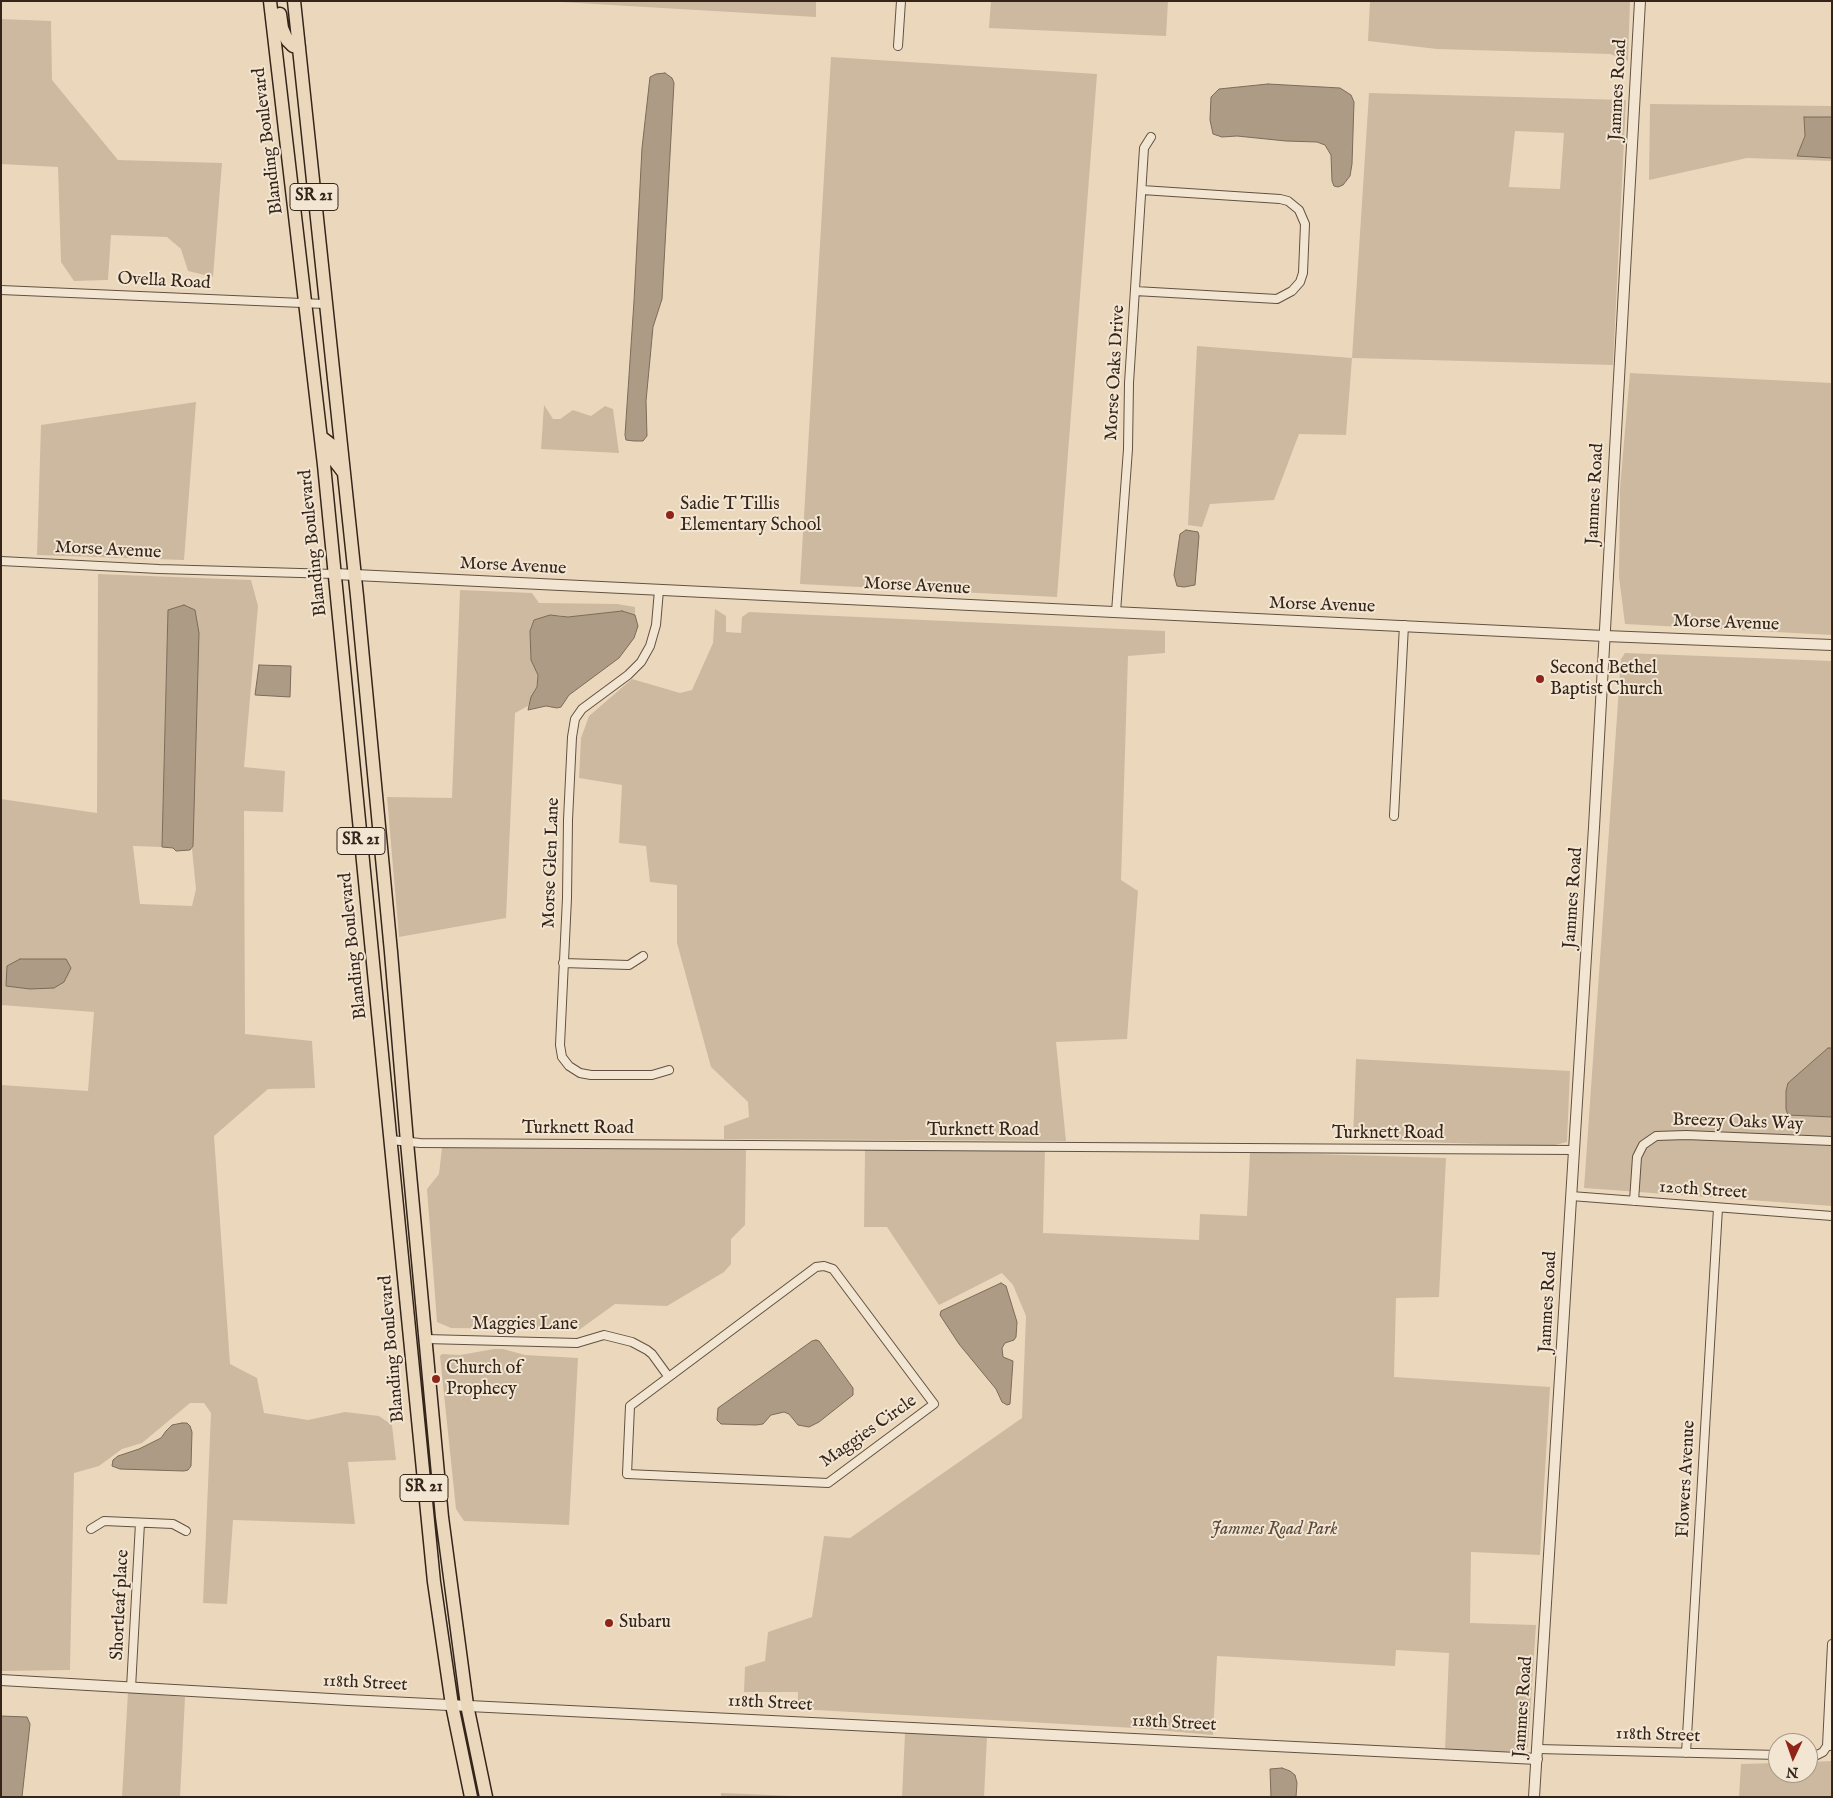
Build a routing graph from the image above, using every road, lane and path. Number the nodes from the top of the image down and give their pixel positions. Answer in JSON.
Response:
{"nodes":[{"id":1,"x":270,"y":1,"type":"edge"},
{"id":2,"x":278,"y":1,"type":"edge"},
{"id":3,"x":294,"y":1,"type":"edge"},
{"id":4,"x":901,"y":1,"type":"edge"},
{"id":5,"x":1640,"y":1,"type":"edge"},
{"id":6,"x":898,"y":46,"type":"dead end"},
{"id":7,"x":299,"y":47,"type":"junction"},
{"id":8,"x":1152,"y":137,"type":"dead end"},
{"id":9,"x":1142,"y":190,"type":"junction"},
{"id":10,"x":1,"y":290,"type":"edge"},
{"id":11,"x":1135,"y":291,"type":"junction"},
{"id":12,"x":305,"y":303,"type":"junction"},
{"id":13,"x":325,"y":304,"type":"junction"},
{"id":14,"x":321,"y":437,"type":"junction"},
{"id":15,"x":345,"y":475,"type":"junction"},
{"id":16,"x":1,"y":562,"type":"edge"},
{"id":17,"x":335,"y":574,"type":"junction"},
{"id":18,"x":355,"y":576,"type":"junction"},
{"id":19,"x":659,"y":590,"type":"junction"},
{"id":20,"x":1116,"y":612,"type":"junction"},
{"id":21,"x":1404,"y":626,"type":"junction"},
{"id":22,"x":1605,"y":636,"type":"junction"},
{"id":23,"x":1832,"y":645,"type":"edge"},
{"id":24,"x":373,"y":763,"type":"junction"},
{"id":25,"x":354,"y":765,"type":"junction"},
{"id":26,"x":1394,"y":816,"type":"dead end"},
{"id":27,"x":391,"y":952,"type":"junction"},
{"id":28,"x":372,"y":954,"type":"junction"},
{"id":29,"x":644,"y":956,"type":"dead end"},
{"id":30,"x":564,"y":963,"type":"junction"},
{"id":31,"x":669,"y":1070,"type":"dead end"},
{"id":32,"x":391,"y":1140,"type":"junction"},
{"id":33,"x":407,"y":1142,"type":"junction"},
{"id":34,"x":1832,"y":1142,"type":"edge"},
{"id":35,"x":1574,"y":1150,"type":"junction"},
{"id":36,"x":1571,"y":1196,"type":"junction"},
{"id":37,"x":1634,"y":1201,"type":"junction"},
{"id":38,"x":1718,"y":1208,"type":"junction"},
{"id":39,"x":1832,"y":1216,"type":"edge"},
{"id":40,"x":405,"y":1295,"type":"junction"},
{"id":41,"x":409,"y":1333,"type":"junction"},
{"id":42,"x":426,"y":1339,"type":"junction"},
{"id":43,"x":429,"y":1376,"type":"junction"},
{"id":44,"x":668,"y":1376,"type":"junction"},
{"id":45,"x":442,"y":1517,"type":"junction"},
{"id":46,"x":427,"y":1519,"type":"junction"},
{"id":47,"x":140,"y":1523,"type":"junction"},
{"id":48,"x":91,"y":1529,"type":"dead end"},
{"id":49,"x":186,"y":1531,"type":"dead end"},
{"id":50,"x":1832,"y":1644,"type":"edge"},
{"id":51,"x":1,"y":1680,"type":"edge"},
{"id":52,"x":131,"y":1688,"type":"junction"},
{"id":53,"x":452,"y":1705,"type":"junction"},
{"id":54,"x":467,"y":1706,"type":"junction"},
{"id":55,"x":1829,"y":1746,"type":"edge"},
{"id":56,"x":1686,"y":1753,"type":"junction"},
{"id":57,"x":1537,"y":1754,"type":"junction"},
{"id":58,"x":1818,"y":1754,"type":"edge"},
{"id":59,"x":1768,"y":1755,"type":"edge"},
{"id":60,"x":471,"y":1797,"type":"edge"},
{"id":61,"x":486,"y":1797,"type":"edge"},
{"id":62,"x":1534,"y":1797,"type":"edge"}],
"edges":[{"from":1,"to":12,"type":"main road","name":"Blanding Boulevard","number":"SR 21"},
{"from":2,"to":7,"type":"main road"},
{"from":3,"to":7,"type":"main road","name":"Blanding Boulevard","number":"SR 21"},
{"from":4,"to":6,"type":"street"},
{"from":5,"to":22,"type":"street","name":"Jammes Road"},
{"from":7,"to":13,"type":"main road","name":"Blanding Boulevard","number":"SR 21"},
{"from":8,"to":9,"type":"street","name":"Morse Oaks Drive"},
{"from":9,"to":11,"type":"street","name":"Morse Oaks Drive"},
{"from":9,"to":11,"type":"street"},
{"from":10,"to":12,"type":"street","name":"Ovella Road"},
{"from":11,"to":20,"type":"street","name":"Morse Oaks Drive"},
{"from":12,"to":13,"type":"street","name":"Ovella Road"},
{"from":12,"to":14,"type":"main road","name":"Blanding Boulevard","number":"SR 21"},
{"from":13,"to":15,"type":"main road","name":"Blanding Boulevard","number":"SR 21"},
{"from":14,"to":15,"type":"main road"},
{"from":14,"to":17,"type":"main road","name":"Blanding Boulevard","number":"SR 21"},
{"from":15,"to":18,"type":"main road","name":"Blanding Boulevard","number":"SR 21"},
{"from":16,"to":17,"type":"street","name":"Morse Avenue"},
{"from":17,"to":18,"type":"street","name":"Morse Avenue"},
{"from":17,"to":25,"type":"main road","name":"Blanding Boulevard","number":"SR 21"},
{"from":18,"to":19,"type":"street","name":"Morse Avenue"},
{"from":18,"to":24,"type":"main road","name":"Blanding Boulevard","number":"SR 21"},
{"from":19,"to":20,"type":"street","name":"Morse Avenue"},
{"from":19,"to":30,"type":"street","name":"Morse Glen Lane"},
{"from":20,"to":21,"type":"street","name":"Morse Avenue"},
{"from":21,"to":22,"type":"street","name":"Morse Avenue"},
{"from":21,"to":26,"type":"street"},
{"from":22,"to":23,"type":"street","name":"Morse Avenue"},
{"from":22,"to":35,"type":"street","name":"Jammes Road"},
{"from":24,"to":25,"type":"main road"},
{"from":24,"to":27,"type":"main road","name":"Blanding Boulevard","number":"SR 21"},
{"from":25,"to":28,"type":"main road","name":"Blanding Boulevard","number":"SR 21"},
{"from":27,"to":28,"type":"main road"},
{"from":27,"to":33,"type":"main road","name":"Blanding Boulevard","number":"SR 21"},
{"from":28,"to":32,"type":"main road","name":"Blanding Boulevard","number":"SR 21"},
{"from":29,"to":30,"type":"street"},
{"from":30,"to":31,"type":"street","name":"Morse Glen Lane"},
{"from":32,"to":33,"type":"street","name":"Turknett Road"},
{"from":32,"to":40,"type":"main road","name":"Blanding Boulevard","number":"SR 21"},
{"from":33,"to":35,"type":"street","name":"Turknett Road"},
{"from":33,"to":42,"type":"main road","name":"Blanding Boulevard","number":"SR 21"},
{"from":34,"to":37,"type":"street","name":"Breezy Oaks Way"},
{"from":35,"to":36,"type":"street","name":"Jammes Road"},
{"from":36,"to":37,"type":"street","name":"120th Street"},
{"from":36,"to":57,"type":"street","name":"Jammes Road"},
{"from":37,"to":38,"type":"street","name":"120th Street"},
{"from":38,"to":39,"type":"street","name":"120th Street"},
{"from":38,"to":56,"type":"street","name":"Flowers Avenue"},
{"from":40,"to":41,"type":"main road","name":"Blanding Boulevard","number":"SR 21"},
{"from":40,"to":42,"type":"main road"},
{"from":41,"to":43,"type":"main road"},
{"from":41,"to":46,"type":"main road","name":"Blanding Boulevard","number":"SR 21"},
{"from":42,"to":43,"type":"main road","name":"Blanding Boulevard","number":"SR 21"},
{"from":42,"to":44,"type":"street","name":"Maggies Lane"},
{"from":43,"to":45,"type":"main road","name":"Blanding Boulevard","number":"SR 21"},
{"from":44,"to":44,"type":"street","name":"Maggies Circle"},
{"from":45,"to":46,"type":"street"},
{"from":45,"to":54,"type":"main road","name":"Blanding Boulevard","number":"SR 21"},
{"from":46,"to":53,"type":"main road","name":"Blanding Boulevard","number":"SR 21"},
{"from":47,"to":48,"type":"street"},
{"from":47,"to":49,"type":"street"},
{"from":47,"to":52,"type":"street","name":"Shortleaf place"},
{"from":50,"to":55,"type":"street"},
{"from":51,"to":52,"type":"street","name":"118th Street"},
{"from":52,"to":53,"type":"street","name":"118th Street"},
{"from":53,"to":54,"type":"street","name":"118th Street"},
{"from":53,"to":60,"type":"main road","name":"Blanding Boulevard","number":"SR 21"},
{"from":54,"to":57,"type":"street","name":"118th Street"},
{"from":54,"to":61,"type":"main road","name":"Blanding Boulevard","number":"SR 21"},
{"from":55,"to":58,"type":"street"},
{"from":56,"to":57,"type":"street","name":"118th Street"},
{"from":56,"to":59,"type":"street","name":"118th Street"},
{"from":57,"to":62,"type":"street","name":"Jammes Road"}]}
